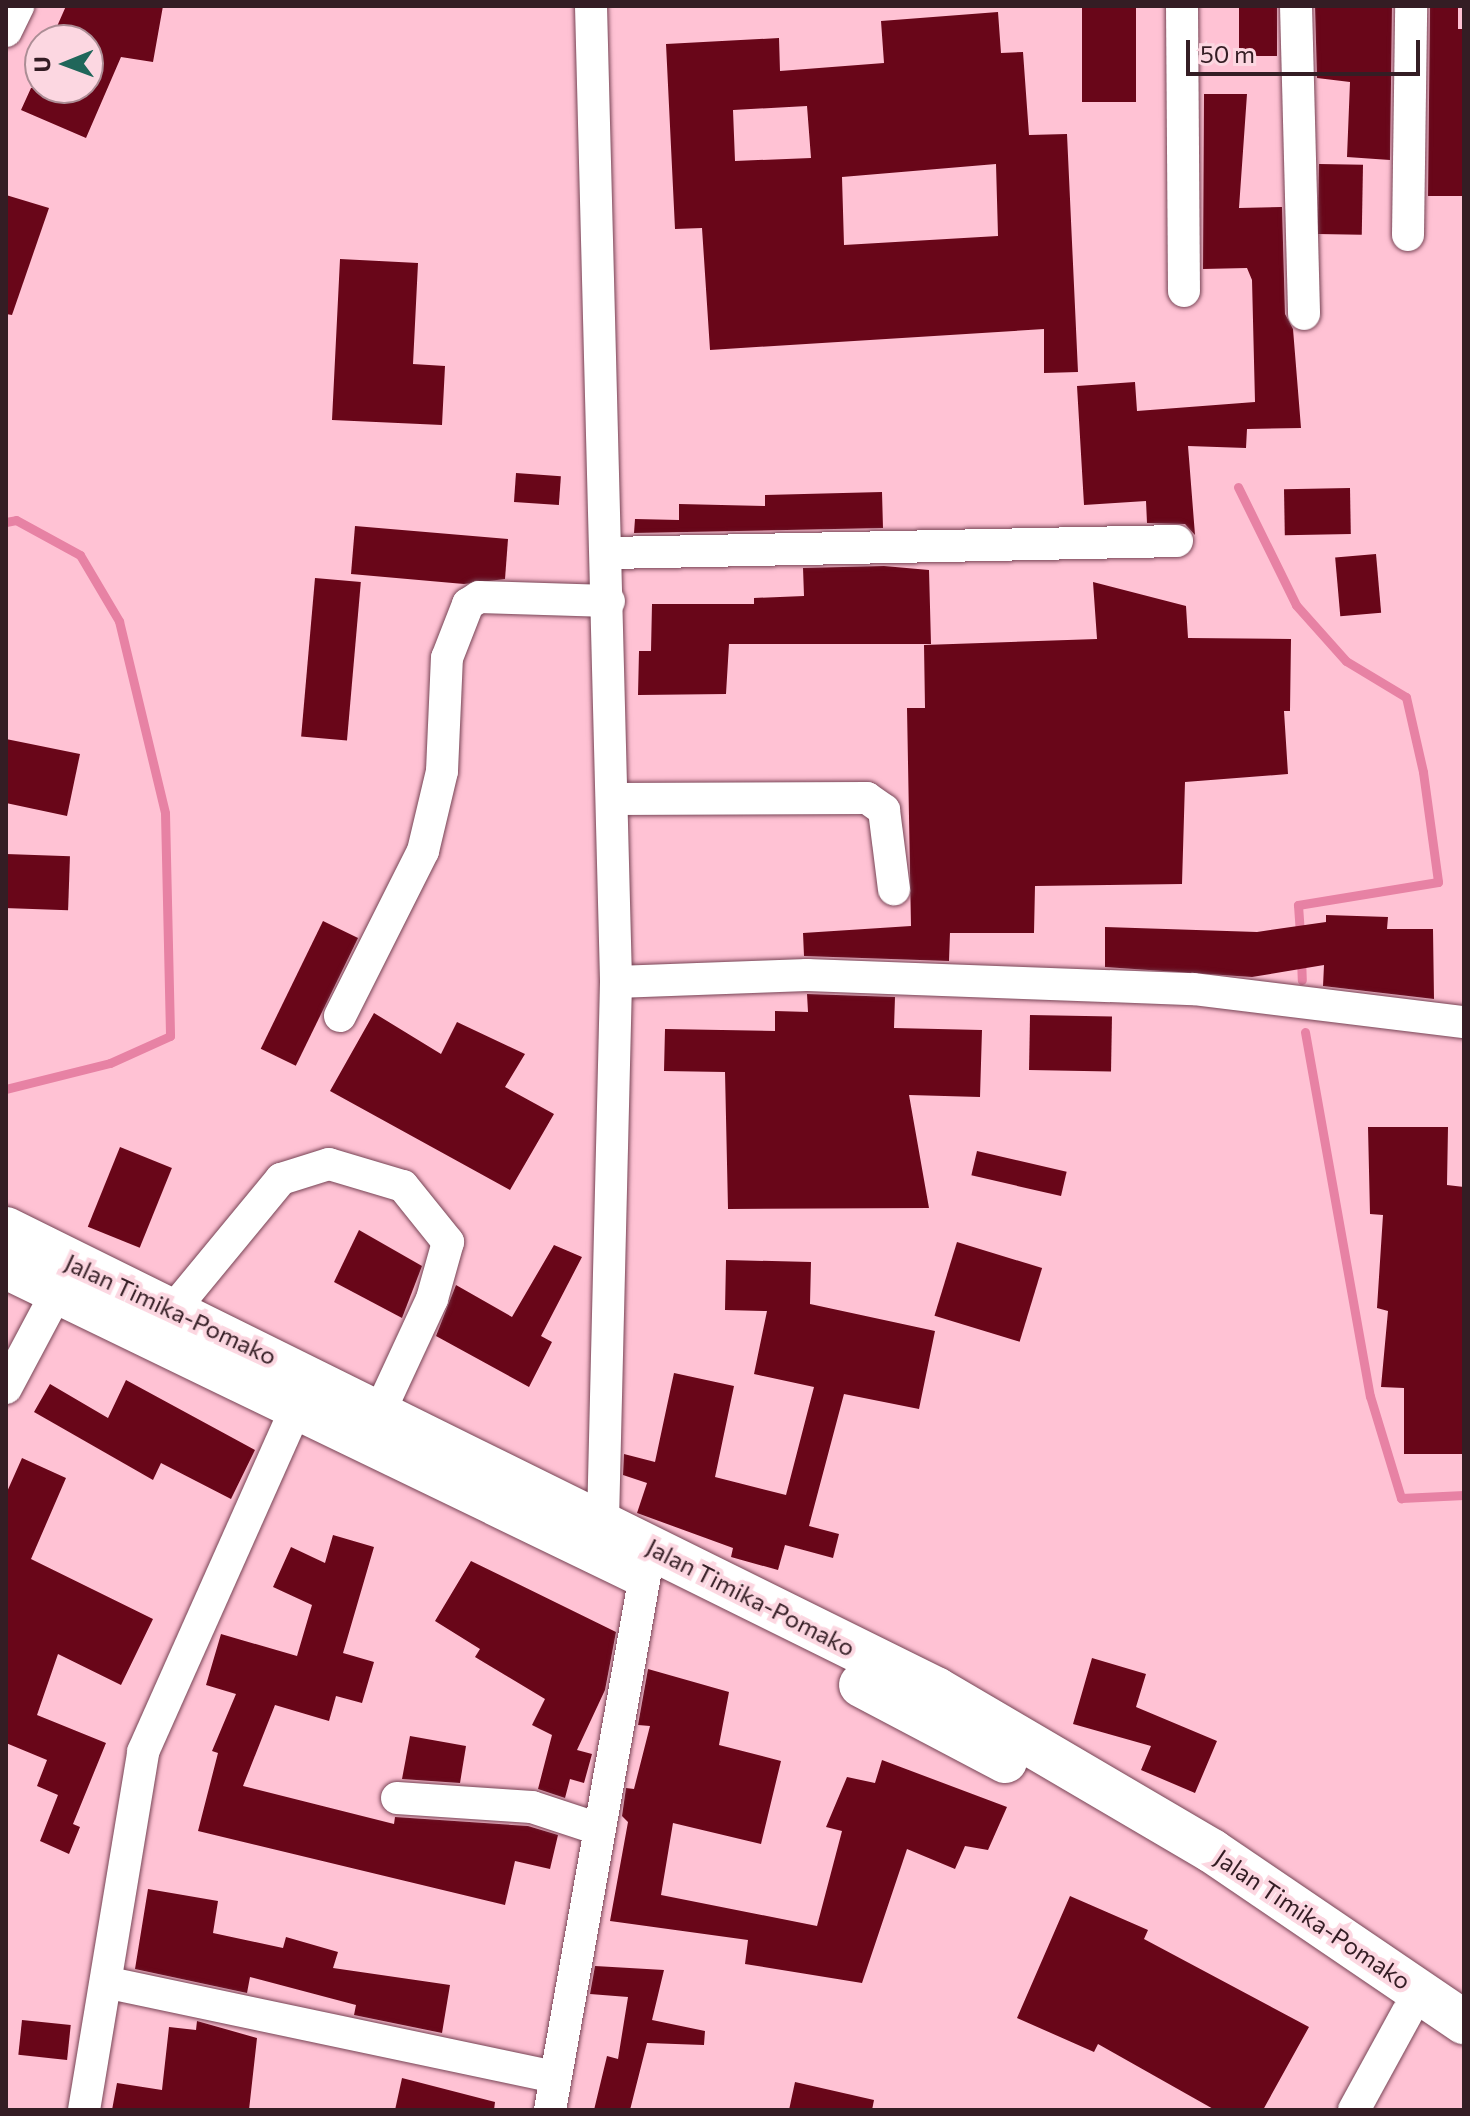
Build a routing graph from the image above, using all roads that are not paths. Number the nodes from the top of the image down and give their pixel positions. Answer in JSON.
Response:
{"nodes":[{"id":1,"x":18,"y":6,"type":"edge"},
{"id":2,"x":591,"y":6,"type":"edge"},
{"id":3,"x":1182,"y":6,"type":"edge"},
{"id":4,"x":1296,"y":6,"type":"edge"},
{"id":5,"x":1411,"y":6,"type":"edge"},
{"id":6,"x":6,"y":31,"type":"edge"},
{"id":7,"x":1408,"y":235,"type":"dead end"},
{"id":8,"x":1184,"y":291,"type":"dead end"},
{"id":9,"x":1304,"y":314,"type":"dead end"},
{"id":10,"x":1177,"y":541,"type":"dead end"},
{"id":11,"x":610,"y":553,"type":"junction"},
{"id":12,"x":609,"y":601,"type":"junction"},
{"id":13,"x":612,"y":799,"type":"junction"},
{"id":14,"x":894,"y":889,"type":"dead end"},
{"id":15,"x":616,"y":982,"type":"junction"},
{"id":16,"x":340,"y":1016,"type":"dead end"},
{"id":17,"x":1464,"y":1022,"type":"edge"},
{"id":18,"x":6,"y":1229,"type":"edge"},
{"id":19,"x":6,"y":1267,"type":"edge"},
{"id":20,"x":57,"y":1292,"type":"junction"},
{"id":21,"x":173,"y":1310,"type":"junction"},
{"id":22,"x":6,"y":1388,"type":"edge"},
{"id":23,"x":296,"y":1408,"type":"junction"},
{"id":24,"x":381,"y":1409,"type":"junction"},
{"id":25,"x":603,"y":1521,"type":"junction"},
{"id":26,"x":645,"y":1575,"type":"junction"},
{"id":27,"x":397,"y":1798,"type":"dead end"},
{"id":28,"x":596,"y":1828,"type":"junction"},
{"id":29,"x":109,"y":1983,"type":"junction"},
{"id":30,"x":1407,"y":2013,"type":"junction"},
{"id":31,"x":1462,"y":2023,"type":"edge"},
{"id":32,"x":555,"y":2077,"type":"junction"},
{"id":33,"x":84,"y":2110,"type":"edge"},
{"id":34,"x":550,"y":2110,"type":"edge"},
{"id":35,"x":1354,"y":2110,"type":"edge"}],
"edges":[{"from":1,"to":6,"type":"street"},
{"from":2,"to":11,"type":"street"},
{"from":3,"to":8,"type":"street"},
{"from":4,"to":9,"type":"street"},
{"from":5,"to":7,"type":"street"},
{"from":10,"to":11,"type":"street"},
{"from":11,"to":12,"type":"street"},
{"from":12,"to":13,"type":"street"},
{"from":12,"to":16,"type":"street"},
{"from":13,"to":14,"type":"street"},
{"from":13,"to":15,"type":"street"},
{"from":15,"to":17,"type":"street"},
{"from":15,"to":25,"type":"street"},
{"from":18,"to":21,"type":"highway","name":"Jalan Timika-Pomako"},
{"from":19,"to":20,"type":"highway","name":"Jalan Timika-Pomako"},
{"from":20,"to":22,"type":"street"},
{"from":20,"to":23,"type":"highway","name":"Jalan Timika-Pomako"},
{"from":21,"to":24,"type":"highway","name":"Jalan Timika-Pomako"},
{"from":21,"to":24,"type":"street"},
{"from":23,"to":26,"type":"highway","name":"Jalan Timika-Pomako"},
{"from":23,"to":29,"type":"street"},
{"from":24,"to":25,"type":"highway","name":"Jalan Timika-Pomako"},
{"from":25,"to":31,"type":"highway","name":"Jalan Timika-Pomako"},
{"from":26,"to":28,"type":"street"},
{"from":26,"to":30,"type":"highway","name":"Jalan Timika-Pomako"},
{"from":27,"to":28,"type":"street"},
{"from":28,"to":32,"type":"street"},
{"from":29,"to":32,"type":"street"},
{"from":29,"to":33,"type":"street"},
{"from":30,"to":31,"type":"highway","name":"Jalan Timika-Pomako"},
{"from":30,"to":35,"type":"street"},
{"from":32,"to":34,"type":"street"}]}
